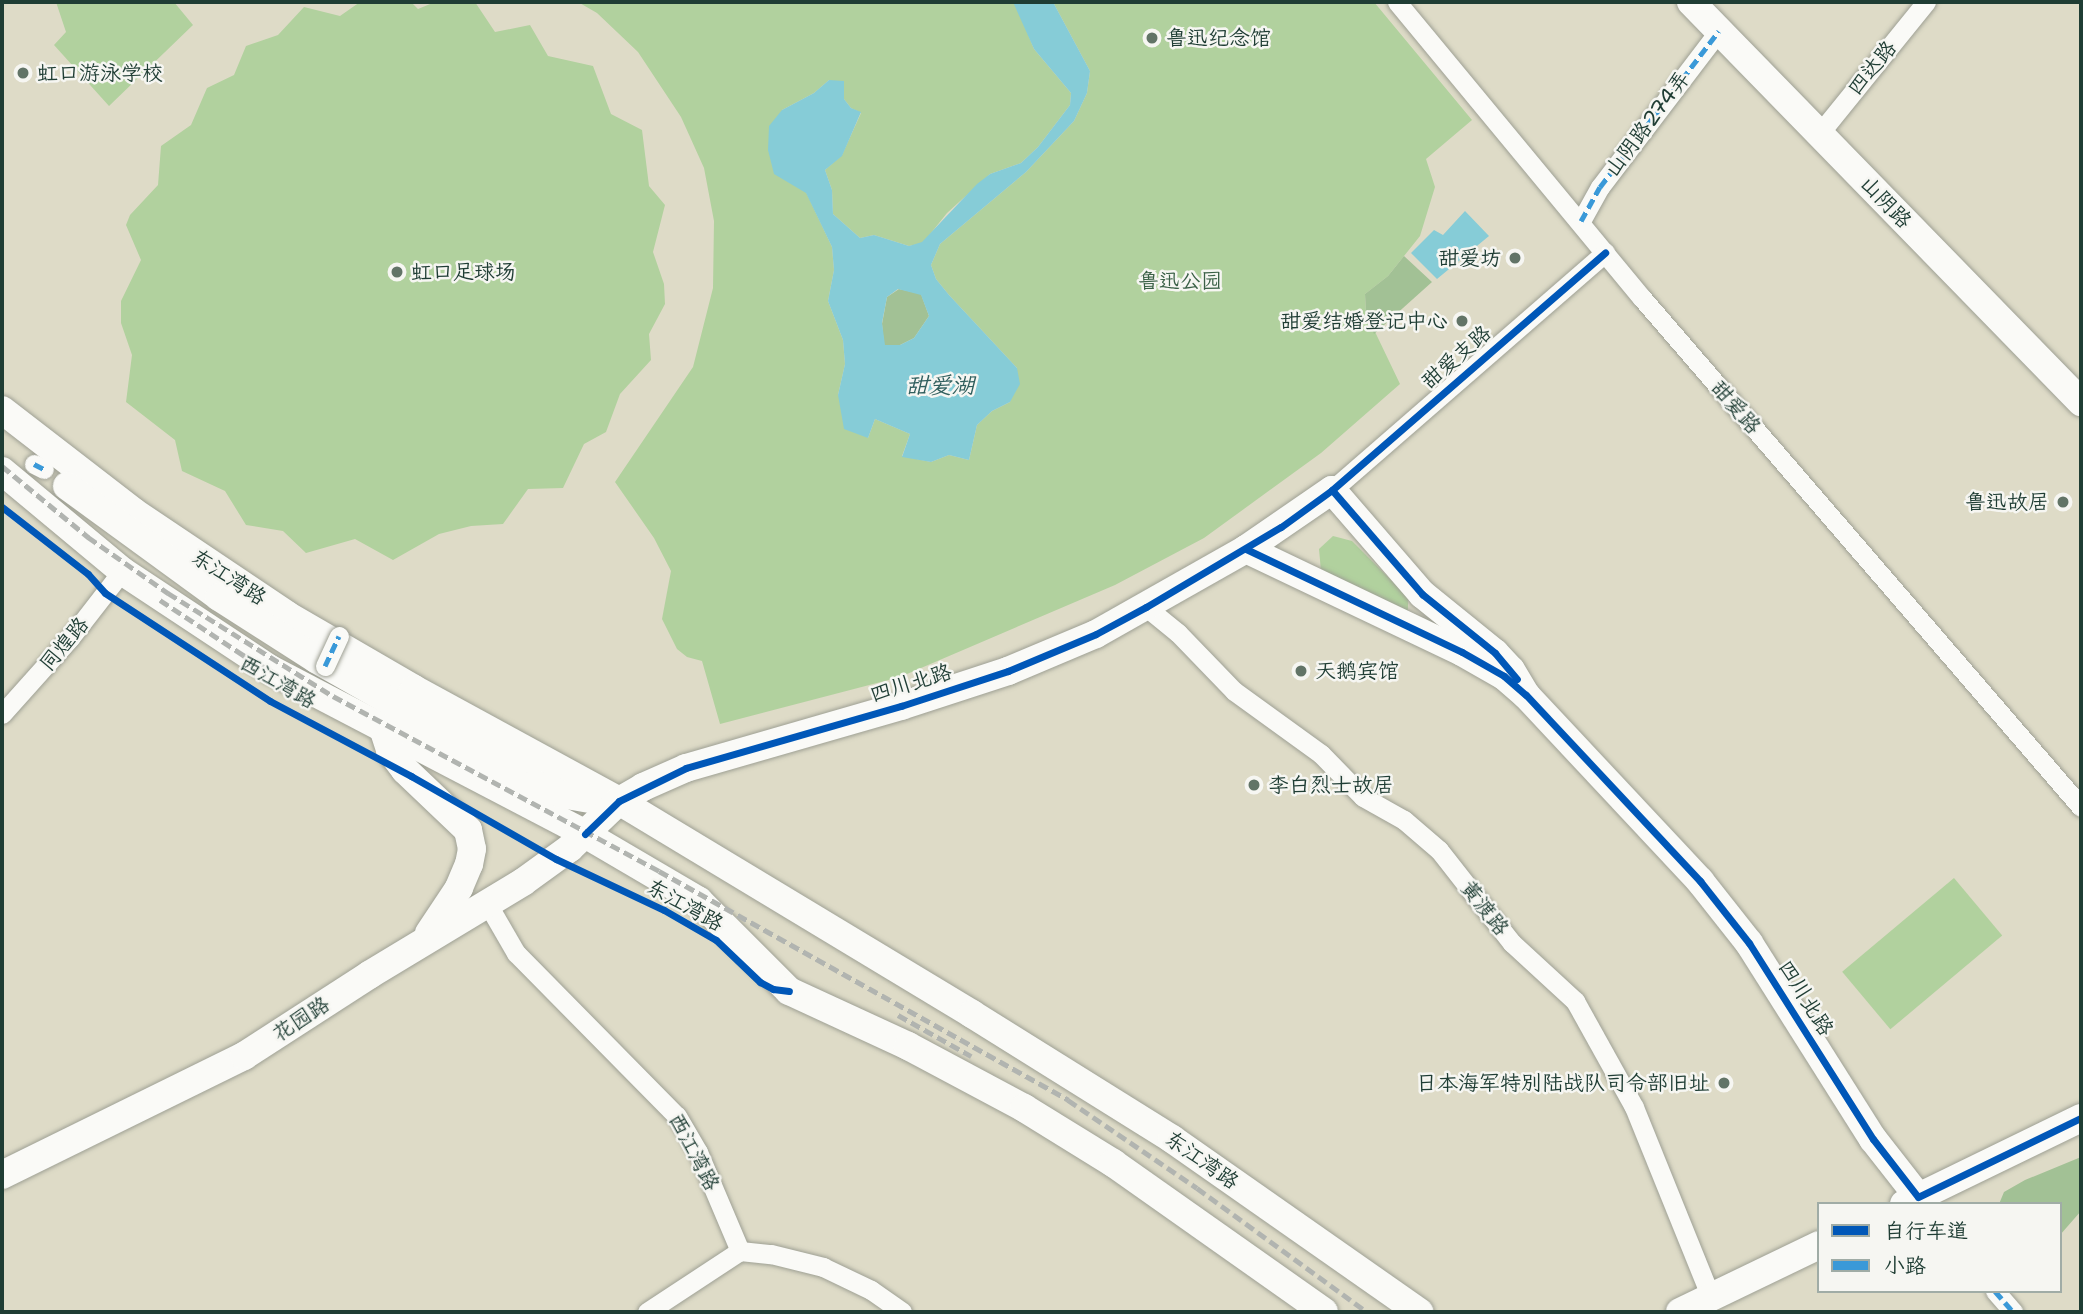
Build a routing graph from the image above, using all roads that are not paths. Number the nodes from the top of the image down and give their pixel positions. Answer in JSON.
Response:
{"nodes":[{"id":1,"x":1397,"y":2,"type":"edge"},
{"id":2,"x":1692,"y":2,"type":"edge"},
{"id":3,"x":1926,"y":2,"type":"edge"},
{"id":4,"x":1719,"y":31,"type":"junction"},
{"id":5,"x":1818,"y":134,"type":"junction"},
{"id":6,"x":1581,"y":221,"type":"junction"},
{"id":7,"x":1605,"y":253,"type":"junction"},
{"id":8,"x":2081,"y":402,"type":"edge"},
{"id":9,"x":2,"y":411,"type":"edge"},
{"id":10,"x":2,"y":434,"type":"edge"},
{"id":11,"x":2,"y":471,"type":"edge"},
{"id":12,"x":1332,"y":490,"type":"junction"},
{"id":13,"x":1245,"y":549,"type":"junction"},
{"id":14,"x":122,"y":570,"type":"junction"},
{"id":15,"x":1422,"y":594,"type":"junction"},
{"id":16,"x":1146,"y":607,"type":"junction"},
{"id":17,"x":1407,"y":628,"type":"junction"},
{"id":18,"x":339,"y":636,"type":"dead end"},
{"id":19,"x":325,"y":666,"type":"dead end"},
{"id":20,"x":1526,"y":695,"type":"junction"},
{"id":21,"x":2,"y":714,"type":"edge"},
{"id":22,"x":383,"y":728,"type":"junction"},
{"id":23,"x":619,"y":802,"type":"junction"},
{"id":24,"x":2081,"y":807,"type":"edge"},
{"id":25,"x":585,"y":834,"type":"junction"},
{"id":26,"x":486,"y":903,"type":"junction"},
{"id":27,"x":423,"y":941,"type":"junction"},
{"id":28,"x":2081,"y":1118,"type":"edge"},
{"id":29,"x":2,"y":1175,"type":"edge"},
{"id":30,"x":1916,"y":1202,"type":"edge"},
{"id":31,"x":1817,"y":1246,"type":"edge"},
{"id":32,"x":740,"y":1251,"type":"junction"},
{"id":33,"x":1997,"y":1293,"type":"edge"},
{"id":34,"x":1711,"y":1298,"type":"junction"},
{"id":35,"x":647,"y":1312,"type":"edge"},
{"id":36,"x":902,"y":1312,"type":"edge"},
{"id":37,"x":1324,"y":1312,"type":"edge"},
{"id":38,"x":1419,"y":1312,"type":"edge"},
{"id":39,"x":1680,"y":1312,"type":"edge"},
{"id":40,"x":2013,"y":1312,"type":"edge"}],
"edges":[{"from":1,"to":6,"type":"street","name":"甜爱路"},
{"from":2,"to":4,"type":"main road","name":"山阴路"},
{"from":3,"to":5,"type":"street","name":"四达路"},
{"from":4,"to":5,"type":"main road","name":"山阴路"},
{"from":4,"to":6,"type":"street","name":"山阴路274弄"},
{"from":5,"to":8,"type":"main road","name":"山阴路"},
{"from":6,"to":7,"type":"street","name":"甜爱路"},
{"from":7,"to":12,"type":"street","name":"甜爱支路"},
{"from":7,"to":24,"type":"street","name":"甜爱路"},
{"from":9,"to":23,"type":"main road","name":"东江湾路"},
{"from":10,"to":23,"type":"main road","name":"东江湾路"},
{"from":11,"to":14,"type":"main road","name":"西江湾路"},
{"from":12,"to":13,"type":"main road","name":"四川北路"},
{"from":12,"to":15,"type":"main road","name":"四川北路"},
{"from":13,"to":16,"type":"main road","name":"四川北路"},
{"from":13,"to":17,"type":"main road","name":"四川北路"},
{"from":14,"to":21,"type":"street","name":"同煌路"},
{"from":14,"to":22,"type":"main road","name":"西江湾路"},
{"from":15,"to":17,"type":"main road"},
{"from":15,"to":20,"type":"main road","name":"四川北路"},
{"from":16,"to":23,"type":"main road","name":"四川北路"},
{"from":16,"to":34,"type":"street","name":"黄渡路"},
{"from":17,"to":20,"type":"main road","name":"四川北路"},
{"from":18,"to":19,"type":"street","bridge":true},
{"from":20,"to":30,"type":"main road","name":"四川北路"},
{"from":22,"to":25,"type":"main road","name":"西江湾路"},
{"from":22,"to":27,"type":"main road"},
{"from":23,"to":25,"type":"main road","name":"四川北路"},
{"from":23,"to":38,"type":"main road","name":"东江湾路"},
{"from":25,"to":26,"type":"main road","name":"花园路"},
{"from":25,"to":37,"type":"main road","name":"东江湾路"},
{"from":26,"to":27,"type":"main road","name":"花园路"},
{"from":26,"to":32,"type":"street","name":"西江湾路"},
{"from":27,"to":29,"type":"main road","name":"花园路"},
{"from":28,"to":30,"type":"main road","name":"四川北路"},
{"from":31,"to":34,"type":"main road"},
{"from":32,"to":35,"type":"street"},
{"from":32,"to":36,"type":"street"},
{"from":33,"to":40,"type":"street"},
{"from":34,"to":39,"type":"main road"}]}
